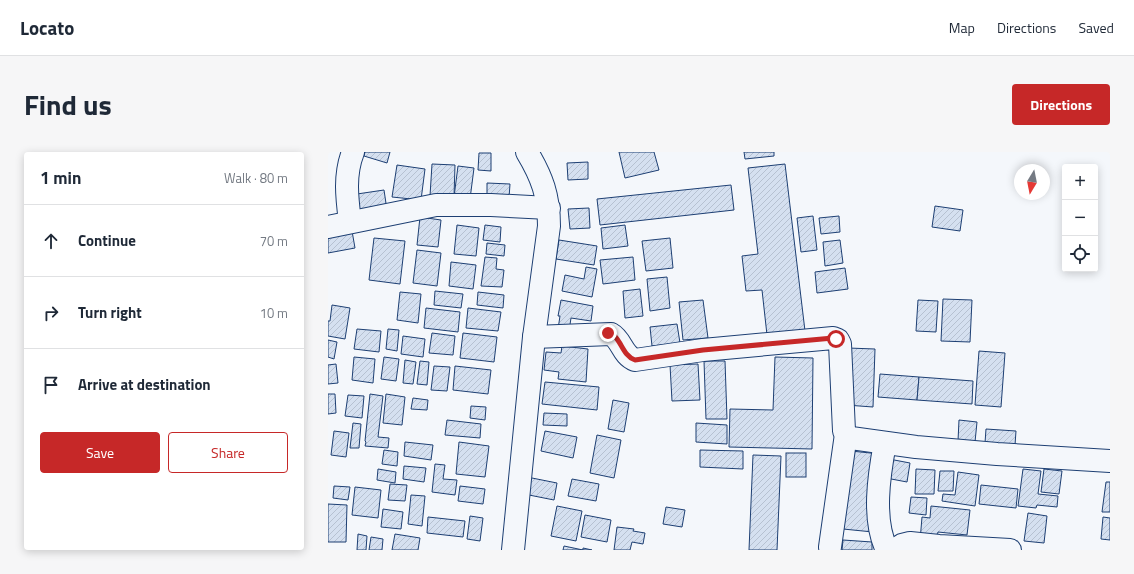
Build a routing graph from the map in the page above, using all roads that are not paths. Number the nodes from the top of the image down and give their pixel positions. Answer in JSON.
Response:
{"nodes":[{"id":1,"x":354,"y":152,"type":"edge"},
{"id":2,"x":527,"y":152,"type":"edge"},
{"id":3,"x":549,"y":208,"type":"junction"},
{"id":4,"x":350,"y":222,"type":"junction"},
{"id":5,"x":328,"y":227,"type":"edge"},
{"id":6,"x":534,"y":337,"type":"junction"},
{"id":7,"x":846,"y":434,"type":"junction"},
{"id":8,"x":885,"y":443,"type":"junction"},
{"id":9,"x":1110,"y":461,"type":"edge"},
{"id":10,"x":830,"y":547,"type":"dead end"},
{"id":11,"x":513,"y":550,"type":"edge"},
{"id":12,"x":887,"y":550,"type":"edge"},
{"id":13,"x":894,"y":550,"type":"edge"},
{"id":14,"x":1010,"y":550,"type":"edge"}],
"edges":[{"from":1,"to":4,"type":"street"},
{"from":2,"to":3,"type":"street"},
{"from":3,"to":4,"type":"street"},
{"from":3,"to":6,"type":"street"},
{"from":4,"to":5,"type":"street"},
{"from":6,"to":7,"type":"street"},
{"from":6,"to":11,"type":"street"},
{"from":7,"to":8,"type":"street"},
{"from":7,"to":10,"type":"street"},
{"from":8,"to":9,"type":"street"},
{"from":8,"to":12,"type":"street"},
{"from":13,"to":14,"type":"street"}]}
